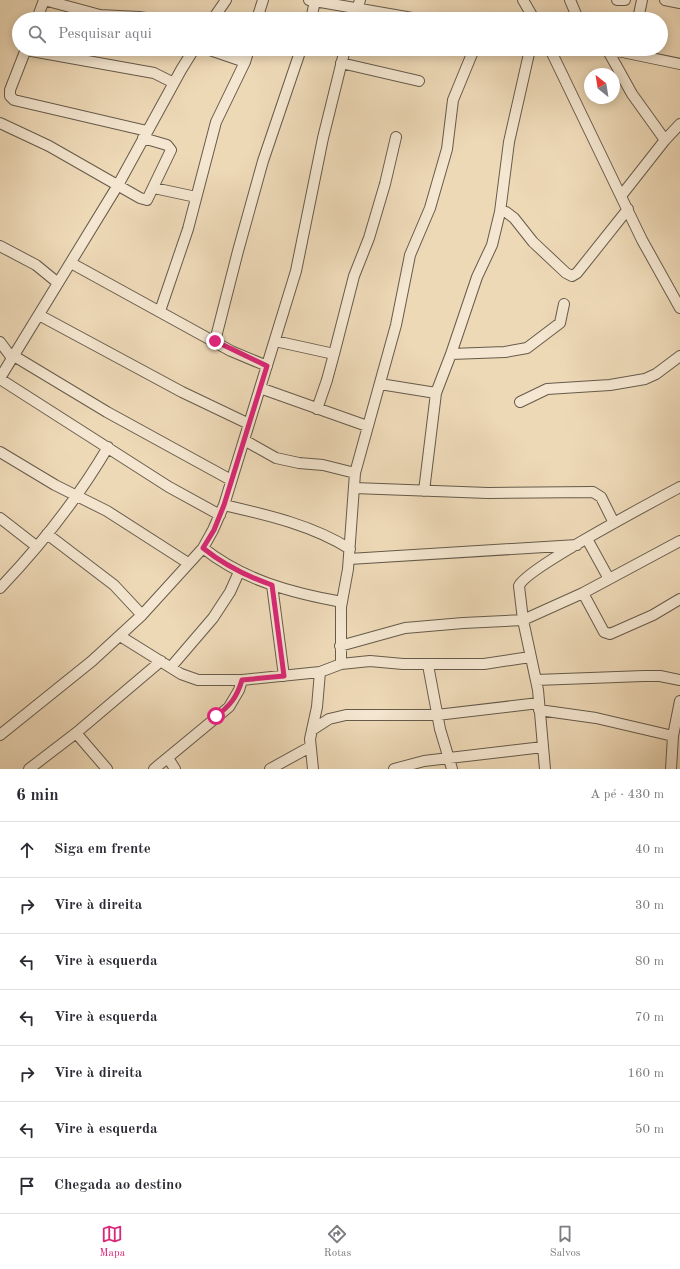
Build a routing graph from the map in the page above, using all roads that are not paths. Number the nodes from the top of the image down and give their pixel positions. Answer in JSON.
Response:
{"nodes":[{"id":1,"x":44,"y":0,"type":"edge"},
{"id":2,"x":226,"y":0,"type":"edge"},
{"id":3,"x":263,"y":0,"type":"edge"},
{"id":4,"x":312,"y":0,"type":"edge"},
{"id":5,"x":523,"y":0,"type":"edge"},
{"id":6,"x":570,"y":0,"type":"edge"},
{"id":7,"x":617,"y":0,"type":"edge"},
{"id":8,"x":625,"y":0,"type":"edge"},
{"id":9,"x":642,"y":0,"type":"edge"},
{"id":10,"x":665,"y":0,"type":"edge"},
{"id":11,"x":680,"y":3,"type":"edge"},
{"id":12,"x":358,"y":4,"type":"edge"},
{"id":13,"x":40,"y":12,"type":"edge"},
{"id":14,"x":89,"y":12,"type":"edge"},
{"id":15,"x":218,"y":12,"type":"edge"},
{"id":16,"x":260,"y":12,"type":"edge"},
{"id":17,"x":311,"y":12,"type":"edge"},
{"id":18,"x":390,"y":12,"type":"edge"},
{"id":19,"x":530,"y":12,"type":"edge"},
{"id":20,"x":575,"y":12,"type":"edge"},
{"id":21,"x":639,"y":12,"type":"edge"},
{"id":22,"x":23,"y":56,"type":"edge"},
{"id":23,"x":63,"y":56,"type":"edge"},
{"id":24,"x":190,"y":56,"type":"edge"},
{"id":25,"x":228,"y":56,"type":"edge"},
{"id":26,"x":247,"y":56,"type":"edge"},
{"id":27,"x":299,"y":56,"type":"edge"},
{"id":28,"x":343,"y":56,"type":"edge"},
{"id":29,"x":471,"y":56,"type":"edge"},
{"id":30,"x":528,"y":56,"type":"edge"},
{"id":31,"x":553,"y":56,"type":"edge"},
{"id":32,"x":611,"y":56,"type":"edge"},
{"id":33,"x":647,"y":56,"type":"edge"},
{"id":34,"x":245,"y":62,"type":"junction"},
{"id":35,"x":341,"y":63,"type":"junction"},
{"id":36,"x":680,"y":64,"type":"edge"},
{"id":37,"x":419,"y":81,"type":"dead end"},
{"id":38,"x":174,"y":83,"type":"junction"},
{"id":39,"x":0,"y":123,"type":"edge"},
{"id":40,"x":680,"y":124,"type":"edge"},
{"id":41,"x":145,"y":134,"type":"junction"},
{"id":42,"x":396,"y":137,"type":"dead end"},
{"id":43,"x":665,"y":140,"type":"junction"},
{"id":44,"x":118,"y":185,"type":"junction"},
{"id":45,"x":154,"y":188,"type":"junction"},
{"id":46,"x":621,"y":196,"type":"junction"},
{"id":47,"x":196,"y":197,"type":"junction"},
{"id":48,"x":628,"y":209,"type":"junction"},
{"id":49,"x":500,"y":212,"type":"junction"},
{"id":50,"x":0,"y":246,"type":"edge"},
{"id":51,"x":70,"y":263,"type":"junction"},
{"id":52,"x":58,"y":283,"type":"junction"},
{"id":53,"x":564,"y":304,"type":"dead end"},
{"id":54,"x":680,"y":308,"type":"edge"},
{"id":55,"x":160,"y":311,"type":"junction"},
{"id":56,"x":39,"y":315,"type":"junction"},
{"id":57,"x":215,"y":341,"type":"junction"},
{"id":58,"x":275,"y":341,"type":"junction"},
{"id":59,"x":0,"y":342,"type":"edge"},
{"id":60,"x":334,"y":354,"type":"junction"},
{"id":61,"x":451,"y":354,"type":"junction"},
{"id":62,"x":680,"y":356,"type":"edge"},
{"id":63,"x":13,"y":357,"type":"junction"},
{"id":64,"x":267,"y":366,"type":"junction"},
{"id":65,"x":0,"y":379,"type":"edge"},
{"id":66,"x":380,"y":384,"type":"junction"},
{"id":67,"x":260,"y":388,"type":"junction"},
{"id":68,"x":436,"y":393,"type":"junction"},
{"id":69,"x":520,"y":402,"type":"dead end"},
{"id":70,"x":317,"y":408,"type":"junction"},
{"id":71,"x":249,"y":424,"type":"junction"},
{"id":72,"x":368,"y":426,"type":"junction"},
{"id":73,"x":244,"y":440,"type":"junction"},
{"id":74,"x":108,"y":447,"type":"junction"},
{"id":75,"x":0,"y":452,"type":"edge"},
{"id":76,"x":355,"y":473,"type":"junction"},
{"id":77,"x":231,"y":480,"type":"junction"},
{"id":78,"x":680,"y":487,"type":"edge"},
{"id":79,"x":354,"y":488,"type":"junction"},
{"id":80,"x":424,"y":491,"type":"junction"},
{"id":81,"x":77,"y":496,"type":"junction"},
{"id":82,"x":222,"y":510,"type":"junction"},
{"id":83,"x":0,"y":518,"type":"edge"},
{"id":84,"x":614,"y":523,"type":"junction"},
{"id":85,"x":47,"y":534,"type":"junction"},
{"id":86,"x":587,"y":539,"type":"junction"},
{"id":87,"x":680,"y":541,"type":"edge"},
{"id":88,"x":578,"y":544,"type":"junction"},
{"id":89,"x":36,"y":546,"type":"junction"},
{"id":90,"x":203,"y":548,"type":"junction"},
{"id":91,"x":349,"y":554,"type":"junction"},
{"id":92,"x":188,"y":563,"type":"junction"},
{"id":93,"x":239,"y":572,"type":"junction"},
{"id":94,"x":609,"y":579,"type":"junction"},
{"id":95,"x":272,"y":585,"type":"junction"},
{"id":96,"x":0,"y":588,"type":"edge"},
{"id":97,"x":583,"y":593,"type":"junction"},
{"id":98,"x":680,"y":599,"type":"edge"},
{"id":99,"x":342,"y":602,"type":"junction"},
{"id":100,"x":142,"y":615,"type":"junction"},
{"id":101,"x":523,"y":620,"type":"junction"},
{"id":102,"x":120,"y":636,"type":"junction"},
{"id":103,"x":340,"y":646,"type":"junction"},
{"id":104,"x":530,"y":657,"type":"junction"},
{"id":105,"x":161,"y":661,"type":"junction"},
{"id":106,"x":341,"y":664,"type":"junction"},
{"id":107,"x":428,"y":664,"type":"junction"},
{"id":108,"x":171,"y":667,"type":"junction"},
{"id":109,"x":320,"y":672,"type":"junction"},
{"id":110,"x":284,"y":676,"type":"junction"},
{"id":111,"x":242,"y":680,"type":"junction"},
{"id":112,"x":536,"y":680,"type":"junction"},
{"id":113,"x":680,"y":680,"type":"edge"},
{"id":114,"x":680,"y":701,"type":"edge"},
{"id":115,"x":539,"y":707,"type":"junction"},
{"id":116,"x":437,"y":715,"type":"junction"},
{"id":117,"x":312,"y":730,"type":"junction"},
{"id":118,"x":76,"y":733,"type":"junction"},
{"id":119,"x":0,"y":735,"type":"edge"},
{"id":120,"x":673,"y":736,"type":"junction"},
{"id":121,"x":310,"y":747,"type":"junction"},
{"id":122,"x":543,"y":747,"type":"junction"},
{"id":123,"x":168,"y":758,"type":"junction"},
{"id":124,"x":448,"y":758,"type":"junction"},
{"id":125,"x":29,"y":769,"type":"edge"},
{"id":126,"x":107,"y":769,"type":"edge"},
{"id":127,"x":154,"y":769,"type":"edge"},
{"id":128,"x":175,"y":769,"type":"edge"},
{"id":129,"x":270,"y":769,"type":"edge"},
{"id":130,"x":313,"y":769,"type":"edge"},
{"id":131,"x":394,"y":769,"type":"edge"},
{"id":132,"x":452,"y":769,"type":"edge"},
{"id":133,"x":545,"y":769,"type":"edge"},
{"id":134,"x":671,"y":769,"type":"edge"}],
"edges":[{"from":1,"to":13,"type":"street"},
{"from":1,"to":14,"type":"street"},
{"from":2,"to":15,"type":"street"},
{"from":3,"to":16,"type":"street"},
{"from":4,"to":12,"type":"street"},
{"from":4,"to":17,"type":"street"},
{"from":5,"to":19,"type":"street"},
{"from":6,"to":20,"type":"street"},
{"from":7,"to":8,"type":"street"},
{"from":9,"to":21,"type":"street"},
{"from":10,"to":11,"type":"street"},
{"from":12,"to":18,"type":"street"},
{"from":22,"to":41,"type":"street"},
{"from":23,"to":38,"type":"street"},
{"from":24,"to":38,"type":"street"},
{"from":25,"to":34,"type":"street"},
{"from":26,"to":34,"type":"street"},
{"from":27,"to":57,"type":"street"},
{"from":28,"to":35,"type":"street"},
{"from":29,"to":66,"type":"street"},
{"from":30,"to":49,"type":"street"},
{"from":31,"to":46,"type":"street"},
{"from":32,"to":43,"type":"street"},
{"from":33,"to":36,"type":"street"},
{"from":34,"to":47,"type":"street"},
{"from":35,"to":37,"type":"street"},
{"from":35,"to":58,"type":"street"},
{"from":38,"to":41,"type":"street"},
{"from":39,"to":44,"type":"street"},
{"from":40,"to":43,"type":"street"},
{"from":41,"to":44,"type":"street"},
{"from":41,"to":45,"type":"street"},
{"from":42,"to":60,"type":"street"},
{"from":43,"to":46,"type":"street"},
{"from":44,"to":45,"type":"street"},
{"from":44,"to":51,"type":"street"},
{"from":45,"to":47,"type":"street"},
{"from":46,"to":48,"type":"street"},
{"from":47,"to":55,"type":"street"},
{"from":48,"to":49,"type":"street"},
{"from":48,"to":54,"type":"street"},
{"from":49,"to":61,"type":"street"},
{"from":50,"to":52,"type":"street"},
{"from":51,"to":52,"type":"street"},
{"from":51,"to":55,"type":"street"},
{"from":52,"to":56,"type":"street"},
{"from":53,"to":61,"type":"street"},
{"from":55,"to":57,"type":"street"},
{"from":56,"to":63,"type":"street"},
{"from":56,"to":71,"type":"street"},
{"from":57,"to":64,"type":"street"},
{"from":58,"to":60,"type":"street"},
{"from":58,"to":64,"type":"street"},
{"from":59,"to":63,"type":"street"},
{"from":60,"to":70,"type":"street"},
{"from":61,"to":68,"type":"street"},
{"from":62,"to":69,"type":"street"},
{"from":63,"to":65,"type":"street"},
{"from":63,"to":77,"type":"street"},
{"from":64,"to":67,"type":"street"},
{"from":65,"to":74,"type":"street"},
{"from":66,"to":68,"type":"street"},
{"from":66,"to":72,"type":"street"},
{"from":67,"to":70,"type":"street"},
{"from":67,"to":71,"type":"street"},
{"from":68,"to":80,"type":"street"},
{"from":70,"to":72,"type":"street"},
{"from":71,"to":73,"type":"street"},
{"from":72,"to":76,"type":"street"},
{"from":73,"to":76,"type":"street"},
{"from":73,"to":77,"type":"street"},
{"from":74,"to":81,"type":"street"},
{"from":74,"to":82,"type":"street"},
{"from":75,"to":81,"type":"street"},
{"from":76,"to":79,"type":"street"},
{"from":77,"to":82,"type":"street"},
{"from":78,"to":84,"type":"street"},
{"from":79,"to":80,"type":"street"},
{"from":79,"to":91,"type":"street"},
{"from":80,"to":84,"type":"street"},
{"from":81,"to":85,"type":"street"},
{"from":81,"to":92,"type":"street"},
{"from":82,"to":90,"type":"street"},
{"from":82,"to":91,"type":"street"},
{"from":83,"to":89,"type":"street"},
{"from":84,"to":86,"type":"street"},
{"from":85,"to":89,"type":"street"},
{"from":85,"to":100,"type":"street"},
{"from":86,"to":88,"type":"street"},
{"from":86,"to":94,"type":"street"},
{"from":87,"to":94,"type":"street"},
{"from":88,"to":91,"type":"street"},
{"from":88,"to":101,"type":"street"},
{"from":89,"to":96,"type":"street"},
{"from":90,"to":92,"type":"street"},
{"from":90,"to":93,"type":"street"},
{"from":91,"to":99,"type":"street"},
{"from":92,"to":100,"type":"street"},
{"from":93,"to":95,"type":"street"},
{"from":93,"to":108,"type":"street"},
{"from":94,"to":97,"type":"street"},
{"from":95,"to":99,"type":"street"},
{"from":95,"to":110,"type":"street"},
{"from":97,"to":98,"type":"street"},
{"from":97,"to":101,"type":"street"},
{"from":99,"to":103,"type":"street"},
{"from":100,"to":102,"type":"street"},
{"from":101,"to":103,"type":"street"},
{"from":101,"to":104,"type":"street"},
{"from":102,"to":105,"type":"street"},
{"from":102,"to":119,"type":"street"},
{"from":103,"to":106,"type":"street"},
{"from":104,"to":107,"type":"street"},
{"from":104,"to":112,"type":"street"},
{"from":105,"to":108,"type":"street"},
{"from":105,"to":118,"type":"street"},
{"from":106,"to":107,"type":"street"},
{"from":106,"to":109,"type":"street"},
{"from":107,"to":116,"type":"street"},
{"from":108,"to":111,"type":"street"},
{"from":109,"to":110,"type":"street"},
{"from":109,"to":117,"type":"street"},
{"from":110,"to":111,"type":"street"},
{"from":111,"to":123,"type":"street"},
{"from":112,"to":113,"type":"street"},
{"from":112,"to":115,"type":"street"},
{"from":114,"to":120,"type":"street"},
{"from":115,"to":116,"type":"street"},
{"from":115,"to":120,"type":"street"},
{"from":115,"to":122,"type":"street"},
{"from":116,"to":117,"type":"street"},
{"from":116,"to":124,"type":"street"},
{"from":117,"to":121,"type":"street"},
{"from":118,"to":125,"type":"street"},
{"from":118,"to":126,"type":"street"},
{"from":120,"to":134,"type":"street"},
{"from":121,"to":129,"type":"street"},
{"from":121,"to":130,"type":"street"},
{"from":122,"to":124,"type":"street"},
{"from":122,"to":133,"type":"street"},
{"from":123,"to":127,"type":"street"},
{"from":123,"to":128,"type":"street"},
{"from":124,"to":131,"type":"street"},
{"from":124,"to":132,"type":"street"}]}
